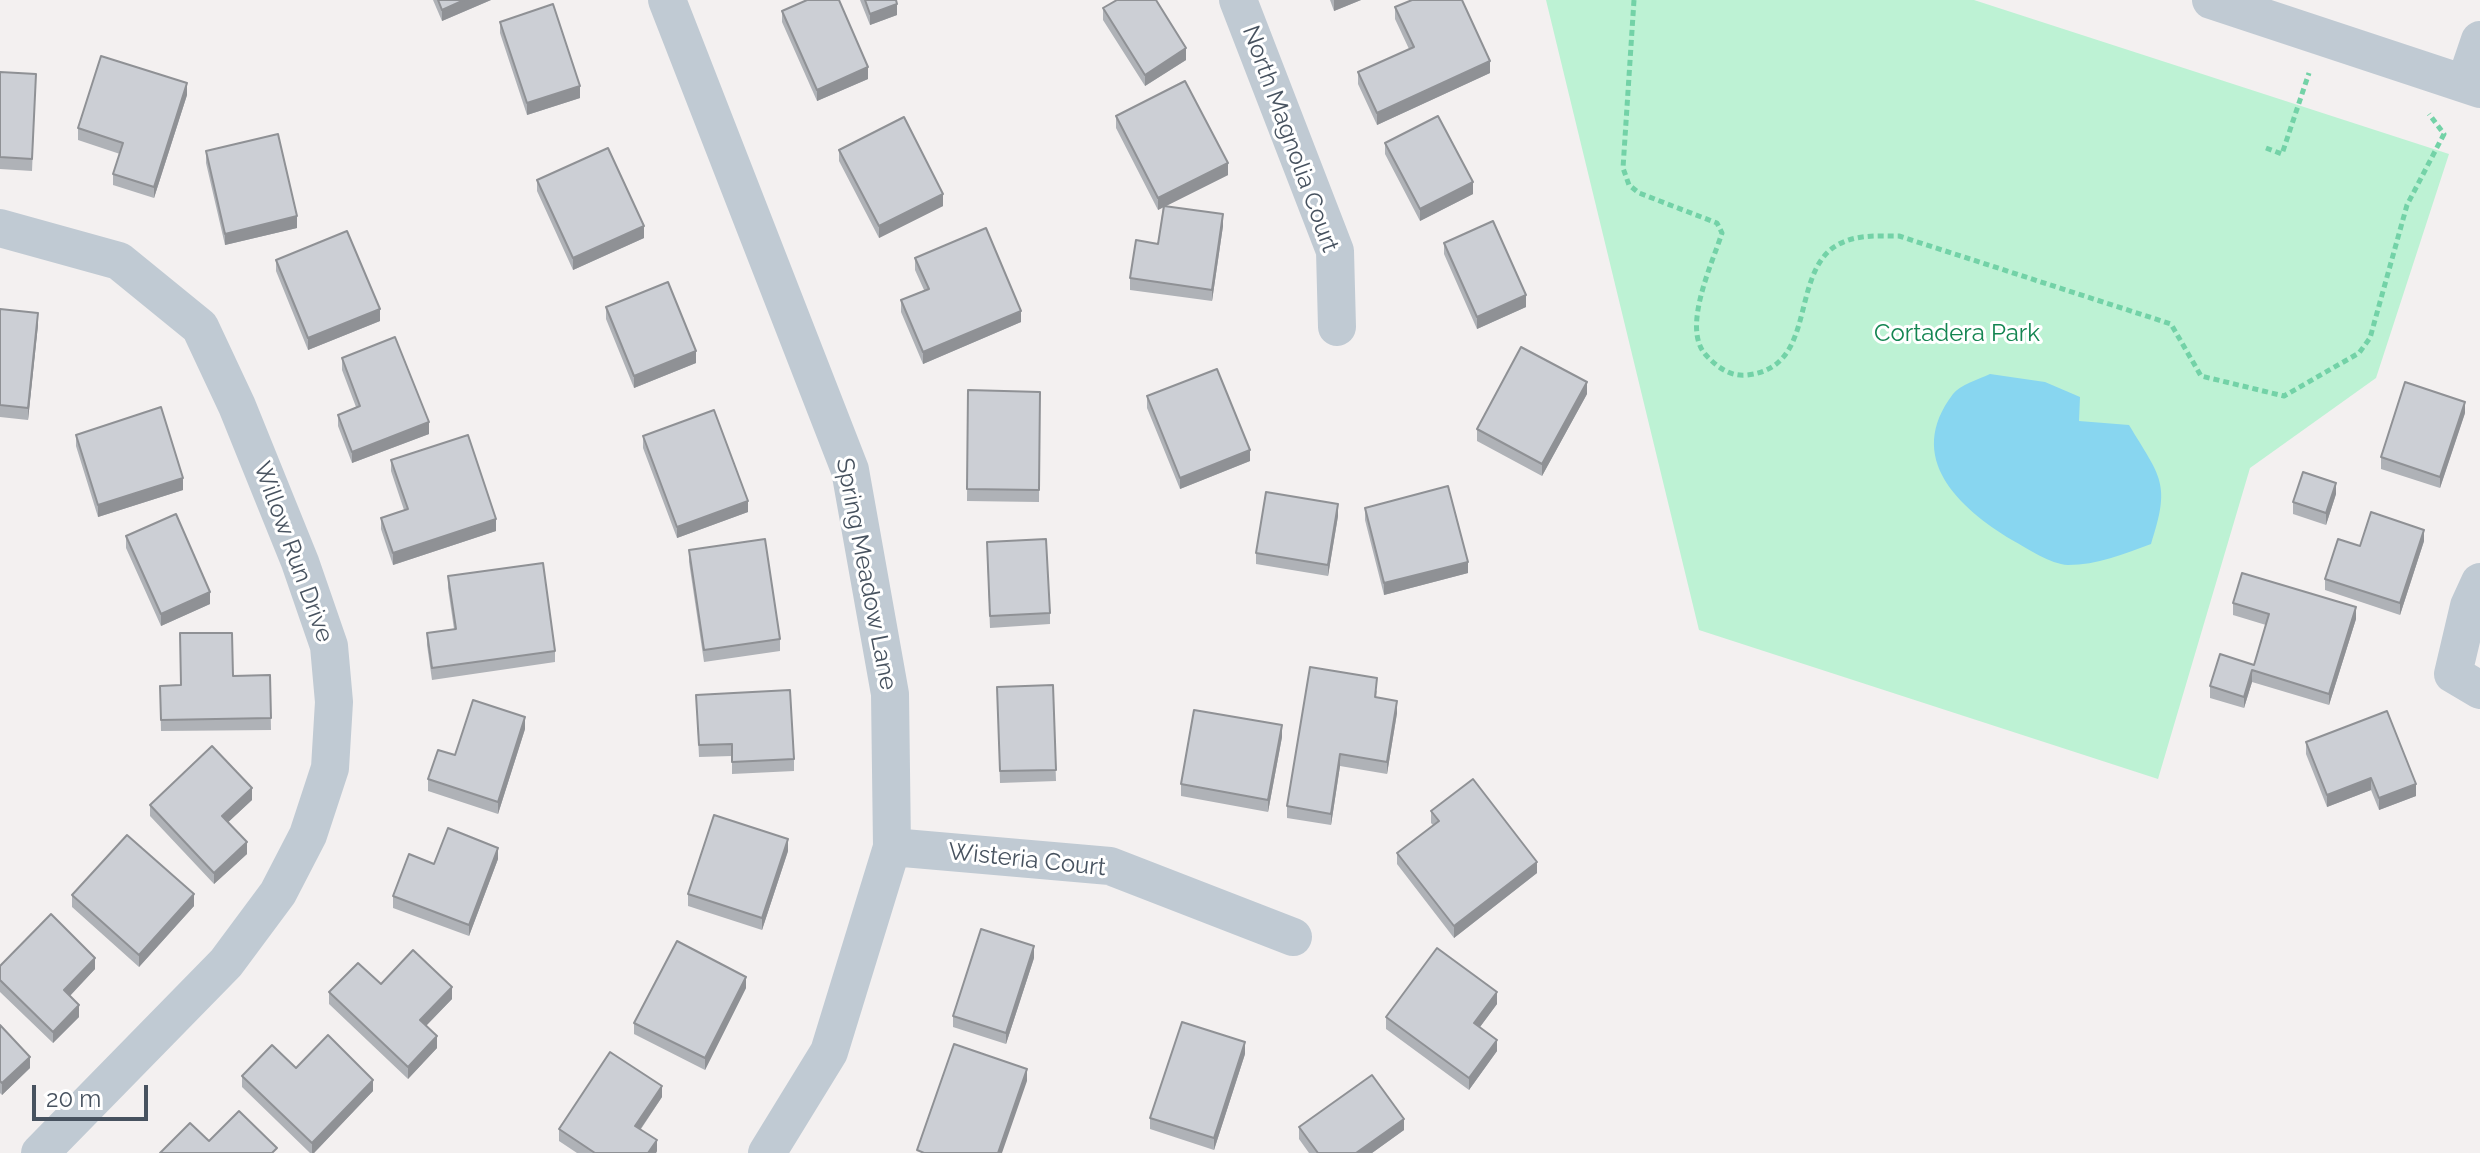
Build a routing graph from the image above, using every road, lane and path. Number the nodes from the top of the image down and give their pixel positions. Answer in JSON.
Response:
{"nodes":[{"id":1,"x":667,"y":0,"type":"edge"},
{"id":2,"x":1238,"y":0,"type":"edge"},
{"id":3,"x":1634,"y":0,"type":"edge"},
{"id":4,"x":2211,"y":0,"type":"edge"},
{"id":5,"x":2480,"y":40,"type":"edge"},
{"id":6,"x":2309,"y":73,"type":"dead end"},
{"id":7,"x":2473,"y":86,"type":"edge"},
{"id":8,"x":2428,"y":113,"type":"dead end"},
{"id":9,"x":2266,"y":148,"type":"dead end"},
{"id":10,"x":0,"y":228,"type":"edge"},
{"id":11,"x":1337,"y":327,"type":"dead end"},
{"id":12,"x":2480,"y":582,"type":"edge"},
{"id":13,"x":2480,"y":690,"type":"edge"},
{"id":14,"x":892,"y":847,"type":"junction"},
{"id":15,"x":1293,"y":937,"type":"dead end"},
{"id":16,"x":40,"y":1153,"type":"edge"},
{"id":17,"x":767,"y":1153,"type":"edge"}],
"edges":[{"from":1,"to":14,"type":"street","name":"Spring Meadow Lane"},
{"from":2,"to":11,"type":"street","name":"North Magnolia Court"},
{"from":3,"to":8,"type":"path"},
{"from":4,"to":7,"type":"street"},
{"from":5,"to":7,"type":"street"},
{"from":6,"to":9,"type":"path"},
{"from":10,"to":16,"type":"street","name":"Willow Run Drive"},
{"from":12,"to":13,"type":"street"},
{"from":14,"to":15,"type":"street","name":"Wisteria Court"},
{"from":14,"to":17,"type":"street","name":"Spring Meadow Lane"}]}
